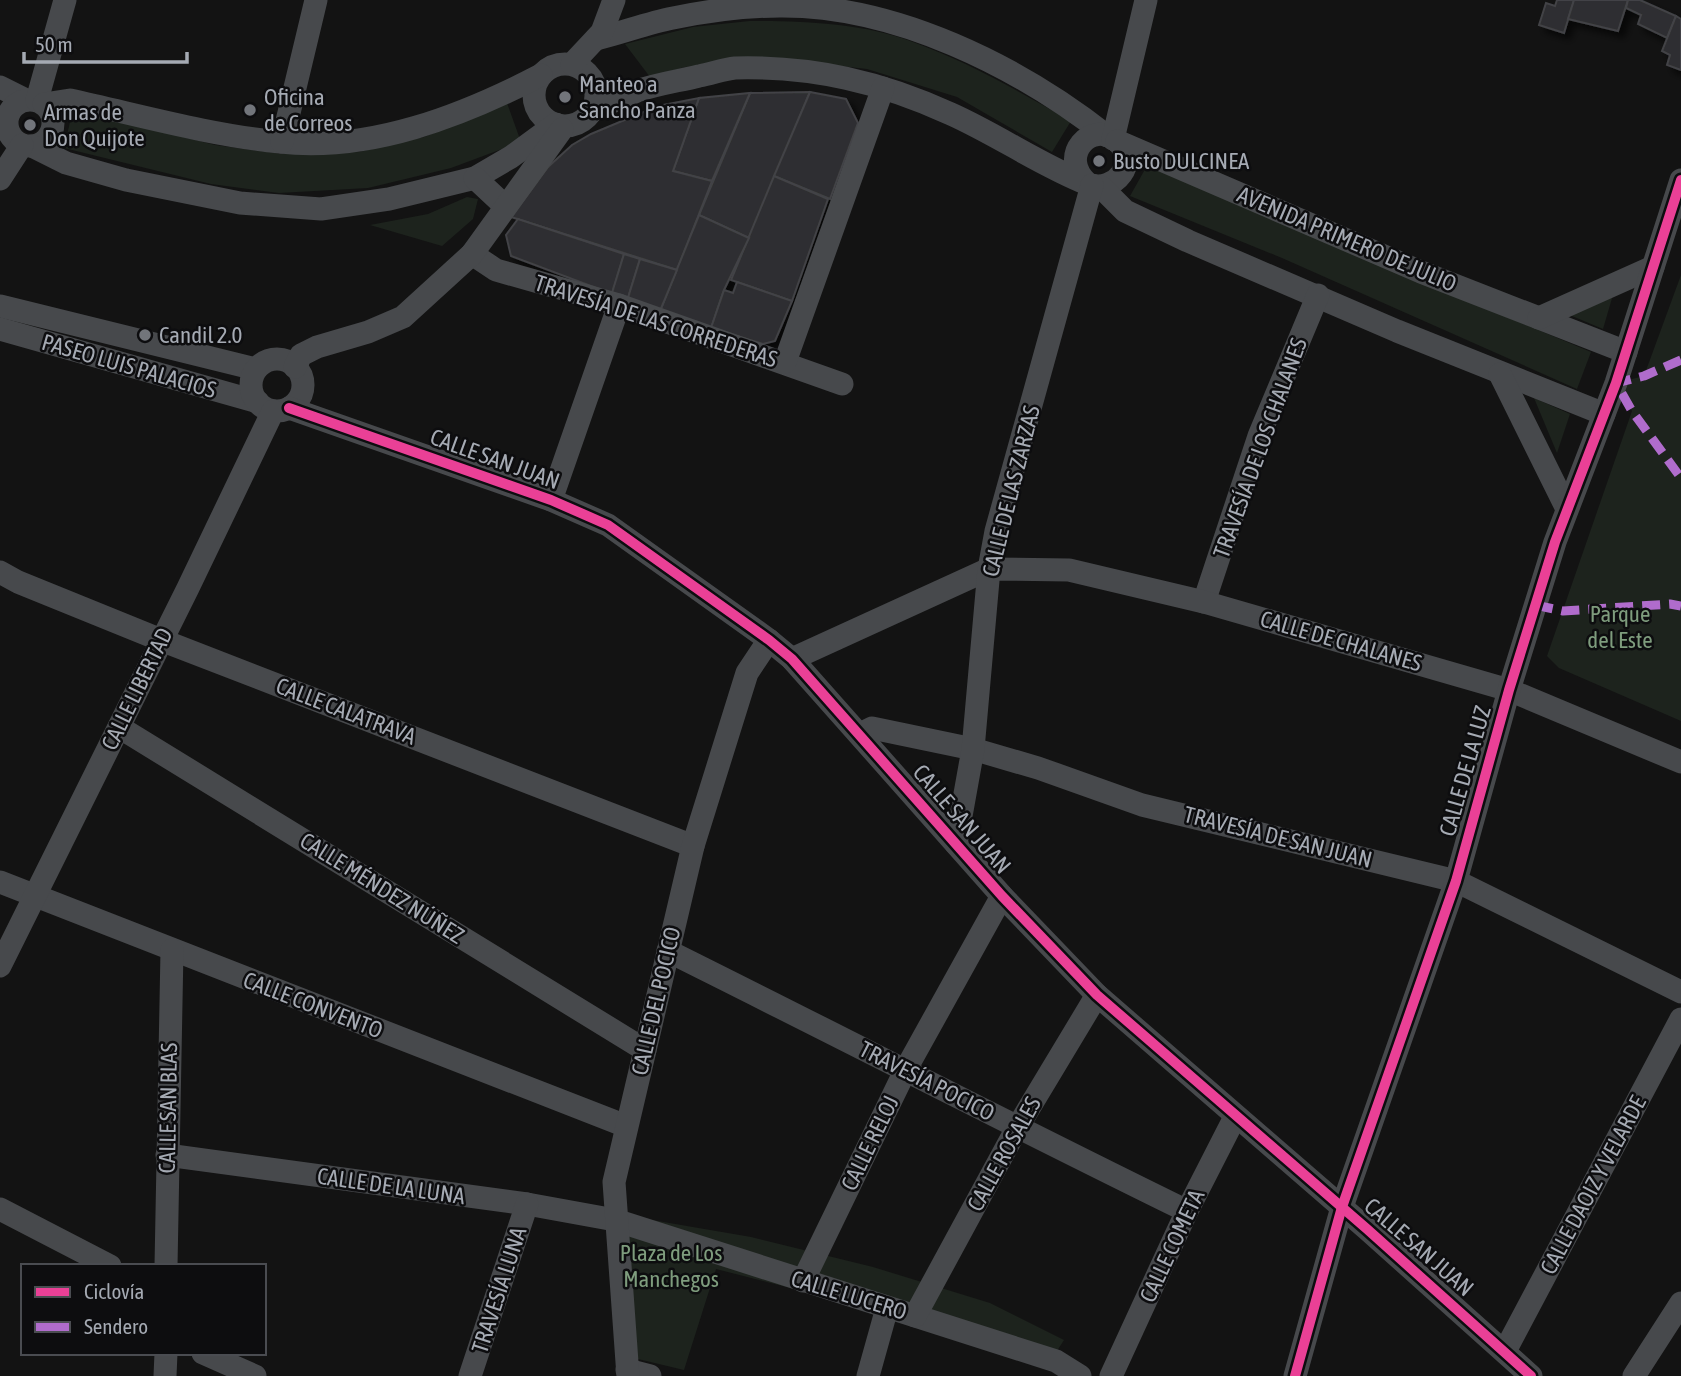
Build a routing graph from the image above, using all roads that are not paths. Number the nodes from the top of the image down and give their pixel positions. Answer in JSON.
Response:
{"nodes":[{"id":1,"x":65,"y":0,"type":"edge"},
{"id":2,"x":316,"y":0,"type":"edge"},
{"id":3,"x":614,"y":0,"type":"edge"},
{"id":4,"x":1146,"y":0,"type":"edge"},
{"id":5,"x":596,"y":39,"type":"junction"},
{"id":6,"x":572,"y":64,"type":"junction"},
{"id":7,"x":541,"y":75,"type":"junction"},
{"id":8,"x":0,"y":87,"type":"edge"},
{"id":9,"x":883,"y":88,"type":"junction"},
{"id":10,"x":35,"y":101,"type":"junction"},
{"id":11,"x":593,"y":110,"type":"junction"},
{"id":12,"x":560,"y":125,"type":"junction"},
{"id":13,"x":1112,"y":139,"type":"junction"},
{"id":14,"x":282,"y":142,"type":"junction"},
{"id":15,"x":17,"y":144,"type":"edge"},
{"id":16,"x":475,"y":177,"type":"junction"},
{"id":17,"x":0,"y":179,"type":"edge"},
{"id":18,"x":1681,"y":180,"type":"edge"},
{"id":19,"x":1093,"y":185,"type":"junction"},
{"id":20,"x":505,"y":206,"type":"junction"},
{"id":21,"x":472,"y":254,"type":"junction"},
{"id":22,"x":1653,"y":267,"type":"junction"},
{"id":23,"x":1318,"y":295,"type":"junction"},
{"id":24,"x":619,"y":305,"type":"junction"},
{"id":25,"x":0,"y":306,"type":"edge"},
{"id":26,"x":1539,"y":318,"type":"junction"},
{"id":27,"x":0,"y":329,"type":"edge"},
{"id":28,"x":1626,"y":352,"type":"junction"},
{"id":29,"x":785,"y":362,"type":"junction"},
{"id":30,"x":295,"y":367,"type":"junction"},
{"id":31,"x":256,"y":369,"type":"junction"},
{"id":32,"x":1500,"y":374,"type":"junction"},
{"id":33,"x":842,"y":384,"type":"dead end"},
{"id":34,"x":273,"y":407,"type":"junction"},
{"id":35,"x":1604,"y":414,"type":"junction"},
{"id":36,"x":551,"y":500,"type":"junction"},
{"id":37,"x":1567,"y":509,"type":"junction"},
{"id":38,"x":989,"y":569,"type":"junction"},
{"id":39,"x":0,"y":572,"type":"edge"},
{"id":40,"x":1204,"y":602,"type":"junction"},
{"id":41,"x":161,"y":640,"type":"junction"},
{"id":42,"x":769,"y":640,"type":"junction"},
{"id":43,"x":792,"y":659,"type":"junction"},
{"id":44,"x":1509,"y":690,"type":"junction"},
{"id":45,"x":119,"y":727,"type":"junction"},
{"id":46,"x":860,"y":734,"type":"junction"},
{"id":47,"x":973,"y":749,"type":"junction"},
{"id":48,"x":1681,"y":762,"type":"edge"},
{"id":49,"x":956,"y":844,"type":"junction"},
{"id":50,"x":694,"y":846,"type":"junction"},
{"id":51,"x":1456,"y":881,"type":"junction"},
{"id":52,"x":0,"y":882,"type":"edge"},
{"id":53,"x":33,"y":895,"type":"junction"},
{"id":54,"x":1002,"y":896,"type":"junction"},
{"id":55,"x":172,"y":950,"type":"junction"},
{"id":56,"x":668,"y":951,"type":"junction"},
{"id":57,"x":0,"y":966,"type":"edge"},
{"id":58,"x":1681,"y":992,"type":"edge"},
{"id":59,"x":1097,"y":995,"type":"junction"},
{"id":60,"x":1681,"y":1018,"type":"edge"},
{"id":61,"x":645,"y":1050,"type":"junction"},
{"id":62,"x":906,"y":1069,"type":"junction"},
{"id":63,"x":1235,"y":1117,"type":"junction"},
{"id":64,"x":626,"y":1126,"type":"junction"},
{"id":65,"x":1017,"y":1128,"type":"junction"},
{"id":66,"x":167,"y":1155,"type":"junction"},
{"id":67,"x":527,"y":1204,"type":"junction"},
{"id":68,"x":1342,"y":1207,"type":"junction"},
{"id":69,"x":0,"y":1209,"type":"edge"},
{"id":70,"x":1187,"y":1211,"type":"junction"},
{"id":71,"x":615,"y":1220,"type":"junction"},
{"id":72,"x":106,"y":1264,"type":"edge"},
{"id":73,"x":166,"y":1264,"type":"edge"},
{"id":74,"x":803,"y":1281,"type":"junction"},
{"id":75,"x":1681,"y":1303,"type":"edge"},
{"id":76,"x":887,"y":1308,"type":"junction"},
{"id":77,"x":915,"y":1316,"type":"junction"},
{"id":78,"x":1505,"y":1351,"type":"junction"},
{"id":79,"x":166,"y":1355,"type":"edge"},
{"id":80,"x":208,"y":1355,"type":"edge"},
{"id":81,"x":1053,"y":1368,"type":"edge"},
{"id":82,"x":627,"y":1373,"type":"edge"},
{"id":83,"x":165,"y":1376,"type":"edge"},
{"id":84,"x":255,"y":1376,"type":"edge"},
{"id":85,"x":470,"y":1376,"type":"edge"},
{"id":86,"x":650,"y":1376,"type":"edge"},
{"id":87,"x":868,"y":1376,"type":"edge"},
{"id":88,"x":1080,"y":1376,"type":"edge"},
{"id":89,"x":1111,"y":1376,"type":"edge"},
{"id":90,"x":1295,"y":1376,"type":"edge"},
{"id":91,"x":1531,"y":1376,"type":"edge"},
{"id":92,"x":1634,"y":1376,"type":"edge"}],
"edges":[{"from":1,"to":10,"type":"street"},
{"from":2,"to":14,"type":"street"},
{"from":3,"to":5,"type":"street"},
{"from":4,"to":13,"type":"street"},
{"from":5,"to":6,"type":"street"},
{"from":5,"to":13,"type":"street","name":"AVENIDA PRIMERO DE JULIO"},
{"from":6,"to":7,"type":"street"},
{"from":6,"to":11,"type":"street"},
{"from":7,"to":12,"type":"street"},
{"from":7,"to":14,"type":"street"},
{"from":8,"to":10,"type":"street"},
{"from":9,"to":11,"type":"street"},
{"from":9,"to":19,"type":"street"},
{"from":9,"to":29,"type":"street"},
{"from":10,"to":14,"type":"street"},
{"from":10,"to":15,"type":"street"},
{"from":10,"to":15,"type":"street"},
{"from":11,"to":12,"type":"street"},
{"from":12,"to":16,"type":"street"},
{"from":12,"to":20,"type":"street"},
{"from":13,"to":19,"type":"street"},
{"from":13,"to":19,"type":"street"},
{"from":13,"to":26,"type":"street","name":"AVENIDA PRIMERO DE JULIO"},
{"from":15,"to":16,"type":"street"},
{"from":15,"to":17,"type":"street"},
{"from":16,"to":20,"type":"street"},
{"from":18,"to":22,"type":"street","name":"CALLE DE LA LUZ"},
{"from":19,"to":23,"type":"street"},
{"from":19,"to":38,"type":"street","name":"CALLE DE LAS ZARZAS"},
{"from":20,"to":21,"type":"street"},
{"from":21,"to":24,"type":"street","name":"TRAVESÍA DE LAS CORREDERAS"},
{"from":21,"to":30,"type":"street"},
{"from":22,"to":26,"type":"street"},
{"from":22,"to":28,"type":"street","name":"CALLE DE LA LUZ"},
{"from":23,"to":32,"type":"street"},
{"from":23,"to":40,"type":"street","name":"TRAVESÍA DE LOS CHALANES"},
{"from":24,"to":29,"type":"street","name":"TRAVESÍA DE LAS CORREDERAS"},
{"from":24,"to":36,"type":"street"},
{"from":25,"to":31,"type":"street","name":"PASEO LUIS PALACIOS"},
{"from":26,"to":28,"type":"street","name":"AVENIDA PRIMERO DE JULIO"},
{"from":27,"to":34,"type":"street","name":"PASEO LUIS PALACIOS"},
{"from":28,"to":35,"type":"street","name":"CALLE DE LA LUZ"},
{"from":29,"to":33,"type":"street","name":"TRAVESÍA DE LAS CORREDERAS"},
{"from":30,"to":31,"type":"street"},
{"from":30,"to":34,"type":"street"},
{"from":31,"to":34,"type":"street"},
{"from":32,"to":35,"type":"street"},
{"from":32,"to":37,"type":"street"},
{"from":34,"to":36,"type":"street","name":"CALLE SAN JUAN"},
{"from":34,"to":41,"type":"street","name":"CALLE LIBERTAD"},
{"from":35,"to":37,"type":"street","name":"CALLE DE LA LUZ"},
{"from":36,"to":42,"type":"street","name":"CALLE SAN JUAN"},
{"from":37,"to":44,"type":"street","name":"CALLE DE LA LUZ"},
{"from":38,"to":40,"type":"street","name":"CALLE DE CHALANES"},
{"from":38,"to":43,"type":"street"},
{"from":38,"to":47,"type":"street","name":"CALLE DE LAS ZARZAS"},
{"from":39,"to":41,"type":"street","name":"CALLE CALATRAVA"},
{"from":40,"to":44,"type":"street","name":"CALLE DE CHALANES"},
{"from":41,"to":45,"type":"street","name":"CALLE LIBERTAD"},
{"from":41,"to":50,"type":"street","name":"CALLE CALATRAVA"},
{"from":42,"to":43,"type":"street","name":"CALLE SAN JUAN"},
{"from":42,"to":50,"type":"street","name":"CALLE DEL POCICO"},
{"from":43,"to":46,"type":"street","name":"CALLE SAN JUAN"},
{"from":44,"to":48,"type":"street","name":"CALLE DE CHALANES"},
{"from":44,"to":51,"type":"street","name":"CALLE DE LA LUZ"},
{"from":45,"to":53,"type":"street","name":"CALLE LIBERTAD"},
{"from":45,"to":61,"type":"street","name":"CALLE MÉNDEZ NÚÑEZ"},
{"from":46,"to":47,"type":"street","name":"TRAVESÍA DE SAN JUAN"},
{"from":46,"to":49,"type":"street","name":"CALLE SAN JUAN"},
{"from":47,"to":49,"type":"street","name":"CALLE DE LAS ZARZAS"},
{"from":47,"to":51,"type":"street","name":"TRAVESÍA DE SAN JUAN"},
{"from":49,"to":54,"type":"street","name":"CALLE SAN JUAN"},
{"from":50,"to":56,"type":"street","name":"CALLE DEL POCICO"},
{"from":51,"to":58,"type":"street","name":"TRAVESÍA DE SAN JUAN"},
{"from":51,"to":68,"type":"street","name":"CALLE DE LA LUZ"},
{"from":52,"to":53,"type":"street","name":"CALLE CONVENTO"},
{"from":53,"to":55,"type":"street","name":"CALLE CONVENTO"},
{"from":53,"to":57,"type":"street","name":"CALLE LIBERTAD"},
{"from":54,"to":59,"type":"street","name":"CALLE SAN JUAN"},
{"from":54,"to":62,"type":"street","name":"CALLE RELOJ"},
{"from":55,"to":64,"type":"street","name":"CALLE CONVENTO"},
{"from":55,"to":66,"type":"street","name":"CALLE SAN BLAS"},
{"from":56,"to":61,"type":"street","name":"CALLE DEL POCICO"},
{"from":56,"to":62,"type":"street","name":"TRAVESÍA POCICO"},
{"from":59,"to":63,"type":"street","name":"CALLE SAN JUAN"},
{"from":59,"to":65,"type":"street","name":"CALLE ROSALES"},
{"from":60,"to":78,"type":"street","name":"CALLE DAOIZ Y VELARDE"},
{"from":61,"to":64,"type":"street","name":"CALLE DEL POCICO"},
{"from":62,"to":65,"type":"street","name":"TRAVESÍA POCICO"},
{"from":62,"to":74,"type":"street","name":"CALLE RELOJ"},
{"from":63,"to":68,"type":"street","name":"CALLE SAN JUAN"},
{"from":63,"to":70,"type":"street","name":"CALLE COMETA"},
{"from":64,"to":71,"type":"street","name":"CALLE DEL POCICO"},
{"from":65,"to":70,"type":"street","name":"TRAVESÍA POCICO"},
{"from":65,"to":77,"type":"street","name":"CALLE ROSALES"},
{"from":66,"to":67,"type":"street","name":"CALLE DE LA LUNA"},
{"from":66,"to":73,"type":"street","name":"CALLE SAN BLAS"},
{"from":67,"to":71,"type":"street","name":"CALLE DE LA LUNA"},
{"from":67,"to":85,"type":"street","name":"TRAVESÍA LUNA"},
{"from":68,"to":78,"type":"street","name":"CALLE SAN JUAN"},
{"from":68,"to":90,"type":"street","name":"CALLE DE LA LUZ"},
{"from":69,"to":72,"type":"street"},
{"from":70,"to":89,"type":"street","name":"CALLE COMETA"},
{"from":71,"to":74,"type":"street","name":"CALLE LUCERO"},
{"from":71,"to":82,"type":"street","name":"CALLE DEL POCICO"},
{"from":74,"to":76,"type":"street","name":"CALLE LUCERO"},
{"from":75,"to":92,"type":"street"},
{"from":76,"to":77,"type":"street","name":"CALLE LUCERO"},
{"from":76,"to":87,"type":"street"},
{"from":77,"to":81,"type":"street","name":"CALLE LUCERO"},
{"from":78,"to":91,"type":"street","name":"CALLE SAN JUAN"},
{"from":79,"to":83,"type":"street"},
{"from":80,"to":84,"type":"street"},
{"from":81,"to":88,"type":"street","name":"CALLE LUCERO"},
{"from":82,"to":86,"type":"street"}]}
